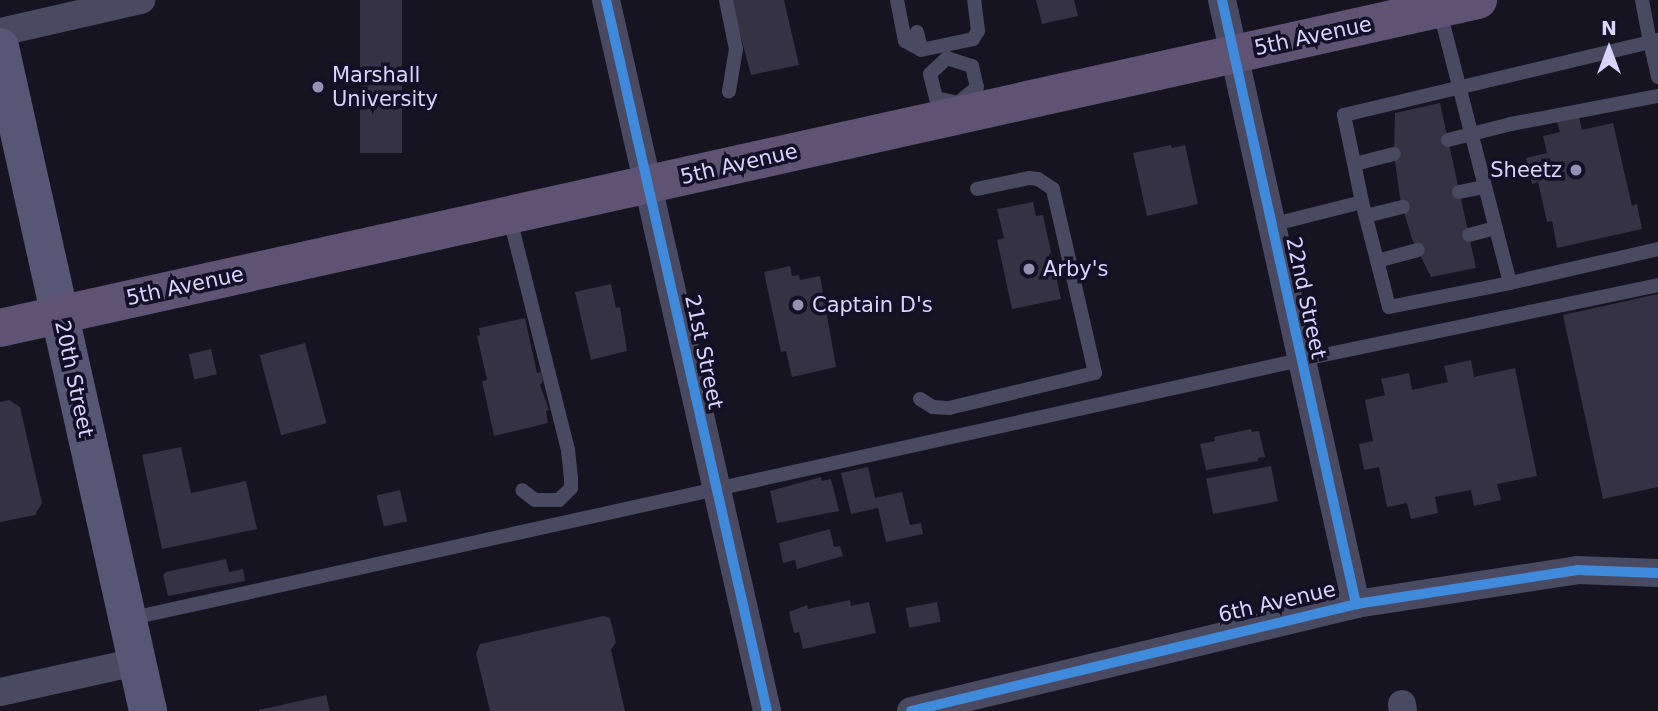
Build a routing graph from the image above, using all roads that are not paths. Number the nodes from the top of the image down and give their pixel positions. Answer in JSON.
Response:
{"nodes":[{"id":1,"x":141,"y":0,"type":"edge"},
{"id":2,"x":606,"y":0,"type":"edge"},
{"id":3,"x":726,"y":0,"type":"edge"},
{"id":4,"x":897,"y":0,"type":"edge"},
{"id":5,"x":974,"y":0,"type":"edge"},
{"id":6,"x":1222,"y":0,"type":"edge"},
{"id":7,"x":1478,"y":0,"type":"edge"},
{"id":8,"x":1642,"y":0,"type":"edge"},
{"id":9,"x":1439,"y":9,"type":"junction"},
{"id":10,"x":0,"y":32,"type":"edge"},
{"id":11,"x":917,"y":32,"type":"dead end"},
{"id":12,"x":1654,"y":41,"type":"edge"},
{"id":13,"x":0,"y":47,"type":"edge"},
{"id":14,"x":921,"y":50,"type":"junction"},
{"id":15,"x":947,"y":52,"type":"junction"},
{"id":16,"x":1234,"y":54,"type":"junction"},
{"id":17,"x":1658,"y":77,"type":"edge"},
{"id":18,"x":1458,"y":89,"type":"junction"},
{"id":19,"x":729,"y":91,"type":"dead end"},
{"id":20,"x":1658,"y":96,"type":"edge"},
{"id":21,"x":959,"y":109,"type":"junction"},
{"id":22,"x":1470,"y":134,"type":"junction"},
{"id":23,"x":1448,"y":140,"type":"dead end"},
{"id":24,"x":1394,"y":154,"type":"dead end"},
{"id":25,"x":1355,"y":164,"type":"junction"},
{"id":26,"x":647,"y":185,"type":"junction"},
{"id":27,"x":1484,"y":187,"type":"junction"},
{"id":28,"x":977,"y":189,"type":"dead end"},
{"id":29,"x":1459,"y":192,"type":"dead end"},
{"id":30,"x":1403,"y":207,"type":"dead end"},
{"id":31,"x":1364,"y":209,"type":"junction"},
{"id":32,"x":509,"y":215,"type":"junction"},
{"id":33,"x":1271,"y":225,"type":"junction"},
{"id":34,"x":1495,"y":228,"type":"junction"},
{"id":35,"x":1469,"y":235,"type":"dead end"},
{"id":36,"x":1658,"y":249,"type":"edge"},
{"id":37,"x":1418,"y":250,"type":"dead end"},
{"id":38,"x":1377,"y":261,"type":"junction"},
{"id":39,"x":1510,"y":283,"type":"junction"},
{"id":40,"x":1658,"y":285,"type":"edge"},
{"id":41,"x":60,"y":314,"type":"junction"},
{"id":42,"x":0,"y":327,"type":"edge"},
{"id":43,"x":1300,"y":360,"type":"junction"},
{"id":44,"x":920,"y":399,"type":"dead end"},
{"id":45,"x":522,"y":489,"type":"dead end"},
{"id":46,"x":715,"y":490,"type":"junction"},
{"id":47,"x":1658,"y":573,"type":"edge"},
{"id":48,"x":1356,"y":604,"type":"junction"},
{"id":49,"x":127,"y":619,"type":"junction"},
{"id":50,"x":137,"y":662,"type":"junction"},
{"id":51,"x":0,"y":692,"type":"edge"},
{"id":52,"x":148,"y":711,"type":"edge"},
{"id":53,"x":767,"y":711,"type":"edge"},
{"id":54,"x":911,"y":711,"type":"edge"}],
"edges":[{"from":1,"to":10,"type":"street"},
{"from":2,"to":26,"type":"street","name":"21st Street"},
{"from":3,"to":19,"type":"lane"},
{"from":4,"to":14,"type":"lane"},
{"from":5,"to":15,"type":"lane"},
{"from":6,"to":16,"type":"street","name":"22nd Street"},
{"from":7,"to":9,"type":"main road","name":"5th Avenue"},
{"from":8,"to":12,"type":"lane"},
{"from":9,"to":16,"type":"main road","name":"5th Avenue"},
{"from":9,"to":18,"type":"lane"},
{"from":11,"to":14,"type":"lane"},
{"from":12,"to":17,"type":"lane"},
{"from":12,"to":18,"type":"lane"},
{"from":13,"to":41,"type":"main road","name":"20th Street"},
{"from":14,"to":15,"type":"lane"},
{"from":15,"to":21,"type":"lane"},
{"from":15,"to":21,"type":"lane"},
{"from":16,"to":21,"type":"main road","name":"5th Avenue"},
{"from":16,"to":33,"type":"street","name":"22nd Street"},
{"from":18,"to":22,"type":"lane"},
{"from":18,"to":25,"type":"lane"},
{"from":20,"to":22,"type":"lane"},
{"from":21,"to":26,"type":"main road","name":"5th Avenue"},
{"from":22,"to":23,"type":"lane"},
{"from":22,"to":27,"type":"lane"},
{"from":24,"to":25,"type":"lane"},
{"from":25,"to":31,"type":"lane"},
{"from":26,"to":32,"type":"main road","name":"5th Avenue"},
{"from":26,"to":46,"type":"street","name":"21st Street"},
{"from":27,"to":29,"type":"lane"},
{"from":27,"to":34,"type":"lane"},
{"from":28,"to":44,"type":"lane"},
{"from":30,"to":31,"type":"lane"},
{"from":31,"to":33,"type":"lane"},
{"from":31,"to":38,"type":"lane"},
{"from":32,"to":41,"type":"main road","name":"5th Avenue"},
{"from":32,"to":45,"type":"lane"},
{"from":33,"to":43,"type":"street","name":"22nd Street"},
{"from":34,"to":35,"type":"lane"},
{"from":34,"to":39,"type":"lane"},
{"from":36,"to":39,"type":"lane"},
{"from":37,"to":38,"type":"lane"},
{"from":38,"to":39,"type":"lane"},
{"from":40,"to":43,"type":"lane"},
{"from":41,"to":42,"type":"main road","name":"5th Avenue"},
{"from":41,"to":49,"type":"main road","name":"20th Street"},
{"from":43,"to":46,"type":"lane"},
{"from":43,"to":48,"type":"street","name":"22nd Street"},
{"from":46,"to":49,"type":"lane"},
{"from":46,"to":53,"type":"street","name":"21st Street"},
{"from":47,"to":48,"type":"street","name":"6th Avenue"},
{"from":48,"to":54,"type":"street","name":"6th Avenue"},
{"from":49,"to":50,"type":"main road","name":"20th Street"},
{"from":50,"to":51,"type":"street"},
{"from":50,"to":52,"type":"main road","name":"20th Street"}]}
